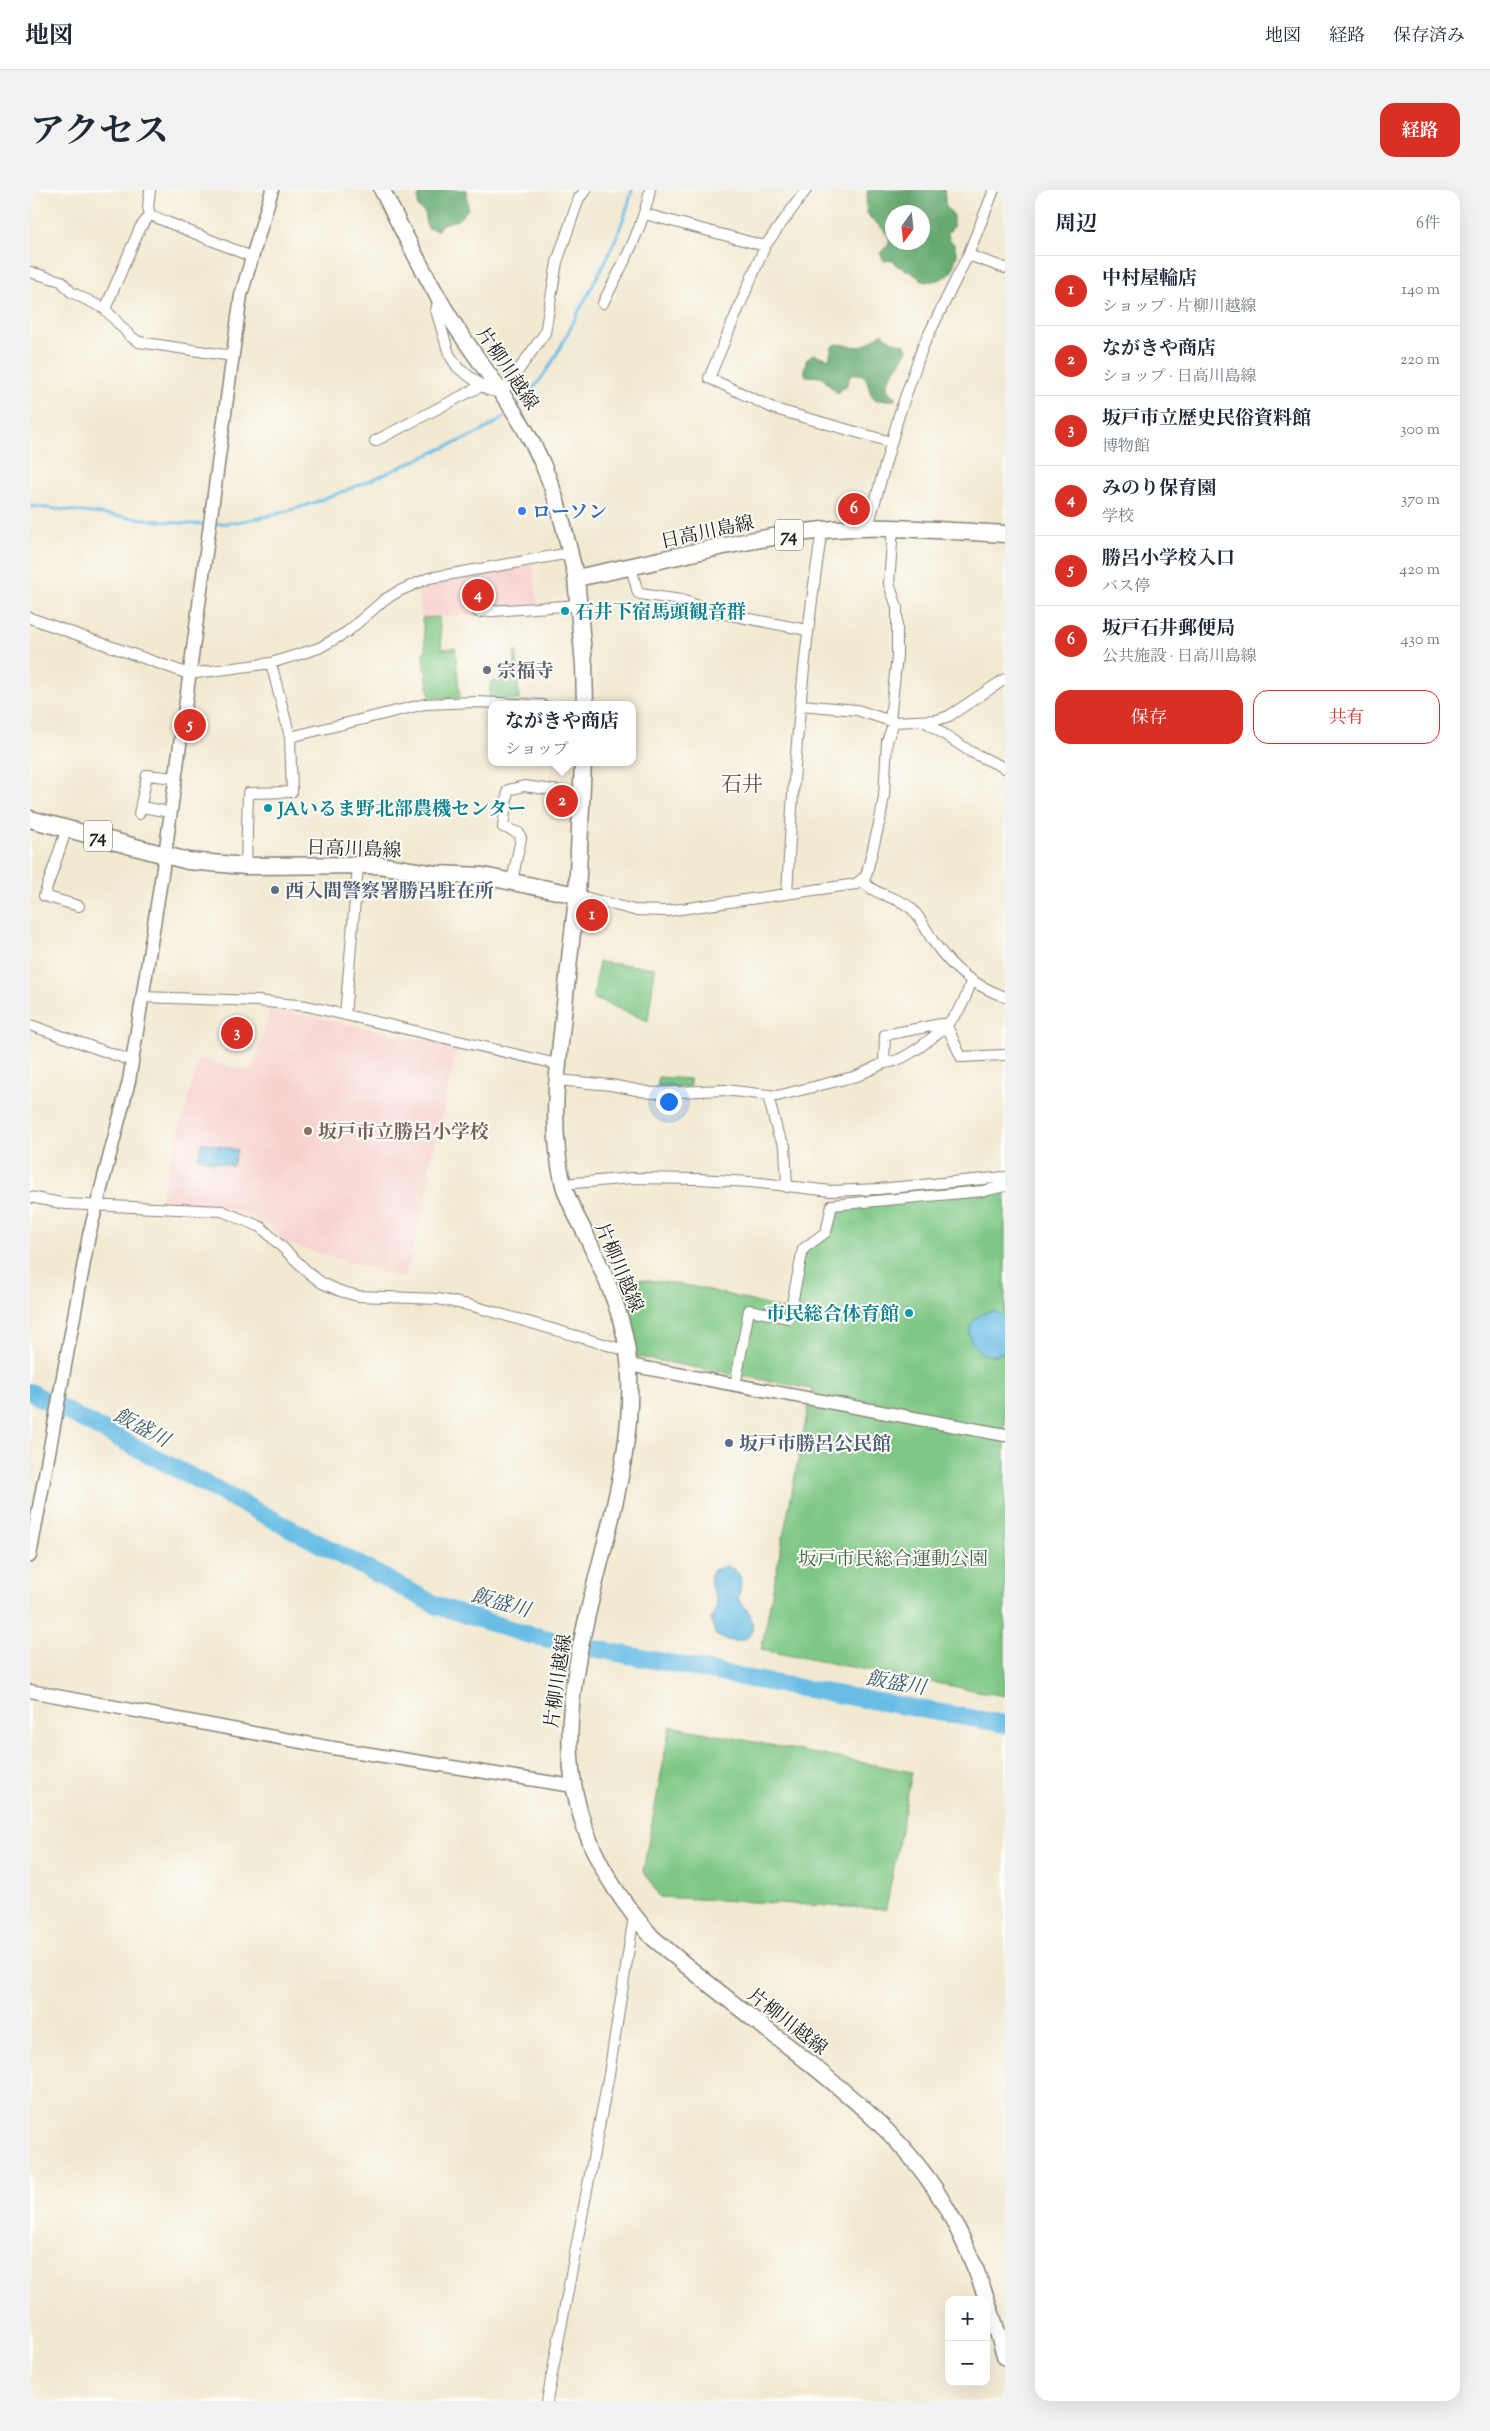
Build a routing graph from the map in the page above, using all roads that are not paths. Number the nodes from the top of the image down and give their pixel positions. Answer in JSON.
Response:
{"nodes":[{"id":1,"x":150,"y":190,"type":"edge"},
{"id":2,"x":272,"y":190,"type":"edge"},
{"id":3,"x":382,"y":190,"type":"edge"},
{"id":4,"x":586,"y":190,"type":"edge"},
{"id":5,"x":650,"y":190,"type":"edge"},
{"id":6,"x":806,"y":190,"type":"edge"},
{"id":7,"x":994,"y":190,"type":"edge"},
{"id":8,"x":645,"y":214,"type":"junction"},
{"id":9,"x":150,"y":215,"type":"junction"},
{"id":10,"x":765,"y":246,"type":"junction"},
{"id":11,"x":968,"y":255,"type":"junction"},
{"id":12,"x":252,"y":257,"type":"junction"},
{"id":13,"x":1005,"y":268,"type":"edge"},
{"id":14,"x":30,"y":272,"type":"edge"},
{"id":15,"x":439,"y":299,"type":"junction"},
{"id":16,"x":603,"y":303,"type":"dead end"},
{"id":17,"x":105,"y":309,"type":"junction"},
{"id":18,"x":232,"y":356,"type":"junction"},
{"id":19,"x":483,"y":385,"type":"junction"},
{"id":20,"x":509,"y":405,"type":"junction"},
{"id":21,"x":375,"y":441,"type":"dead end"},
{"id":22,"x":891,"y":442,"type":"junction"},
{"id":23,"x":868,"y":527,"type":"junction"},
{"id":24,"x":893,"y":529,"type":"junction"},
{"id":25,"x":822,"y":530,"type":"junction"},
{"id":26,"x":1005,"y":534,"type":"edge"},
{"id":27,"x":570,"y":553,"type":"junction"},
{"id":28,"x":631,"y":567,"type":"junction"},
{"id":29,"x":576,"y":578,"type":"junction"},
{"id":30,"x":579,"y":605,"type":"junction"},
{"id":31,"x":478,"y":612,"type":"dead end"},
{"id":32,"x":30,"y":618,"type":"edge"},
{"id":33,"x":807,"y":630,"type":"junction"},
{"id":34,"x":271,"y":663,"type":"junction"},
{"id":35,"x":189,"y":674,"type":"junction"},
{"id":36,"x":1005,"y":679,"type":"edge"},
{"id":37,"x":585,"y":701,"type":"edge"},
{"id":38,"x":488,"y":703,"type":"edge"},
{"id":39,"x":801,"y":705,"type":"junction"},
{"id":40,"x":892,"y":721,"type":"junction"},
{"id":41,"x":924,"y":721,"type":"junction"},
{"id":42,"x":290,"y":737,"type":"junction"},
{"id":43,"x":583,"y":766,"type":"edge"},
{"id":44,"x":1005,"y":768,"type":"edge"},
{"id":45,"x":175,"y":778,"type":"junction"},
{"id":46,"x":582,"y":794,"type":"junction"},
{"id":47,"x":170,"y":812,"type":"junction"},
{"id":48,"x":30,"y":819,"type":"edge"},
{"id":49,"x":67,"y":828,"type":"junction"},
{"id":50,"x":165,"y":856,"type":"junction"},
{"id":51,"x":246,"y":866,"type":"junction"},
{"id":52,"x":358,"y":866,"type":"junction"},
{"id":53,"x":862,"y":880,"type":"junction"},
{"id":54,"x":512,"y":881,"type":"junction"},
{"id":55,"x":787,"y":894,"type":"junction"},
{"id":56,"x":576,"y":895,"type":"junction"},
{"id":57,"x":79,"y":906,"type":"dead end"},
{"id":58,"x":971,"y":982,"type":"junction"},
{"id":59,"x":143,"y":997,"type":"junction"},
{"id":60,"x":1005,"y":997,"type":"edge"},
{"id":61,"x":345,"y":1015,"type":"junction"},
{"id":62,"x":946,"y":1024,"type":"junction"},
{"id":63,"x":30,"y":1025,"type":"edge"},
{"id":64,"x":1005,"y":1055,"type":"edge"},
{"id":65,"x":132,"y":1061,"type":"junction"},
{"id":66,"x":884,"y":1063,"type":"junction"},
{"id":67,"x":558,"y":1064,"type":"junction"},
{"id":68,"x":556,"y":1080,"type":"junction"},
{"id":69,"x":768,"y":1096,"type":"junction"},
{"id":70,"x":1005,"y":1177,"type":"edge"},
{"id":71,"x":563,"y":1184,"type":"junction"},
{"id":72,"x":1005,"y":1186,"type":"edge"},
{"id":73,"x":787,"y":1187,"type":"junction"},
{"id":74,"x":30,"y":1197,"type":"edge"},
{"id":75,"x":95,"y":1207,"type":"junction"},
{"id":76,"x":628,"y":1358,"type":"junction"},
{"id":77,"x":735,"y":1385,"type":"junction"},
{"id":78,"x":1005,"y":1435,"type":"edge"},
{"id":79,"x":30,"y":1556,"type":"edge"},
{"id":80,"x":30,"y":1691,"type":"edge"},
{"id":81,"x":572,"y":1786,"type":"junction"},
{"id":82,"x":634,"y":1916,"type":"junction"},
{"id":83,"x":1005,"y":2356,"type":"edge"},
{"id":84,"x":547,"y":2401,"type":"edge"}],
"edges":[{"from":1,"to":9,"type":"street"},
{"from":2,"to":12,"type":"street"},
{"from":3,"to":15,"type":"main road","name":"片柳川越線"},
{"from":4,"to":20,"type":"street"},
{"from":5,"to":8,"type":"street"},
{"from":6,"to":10,"type":"street"},
{"from":7,"to":11,"type":"street"},
{"from":8,"to":10,"type":"street"},
{"from":8,"to":16,"type":"street"},
{"from":9,"to":12,"type":"street"},
{"from":9,"to":17,"type":"street"},
{"from":10,"to":22,"type":"street"},
{"from":11,"to":13,"type":"street"},
{"from":11,"to":22,"type":"street"},
{"from":12,"to":18,"type":"street"},
{"from":14,"to":17,"type":"street"},
{"from":15,"to":19,"type":"street"},
{"from":15,"to":20,"type":"main road","name":"片柳川越線"},
{"from":17,"to":18,"type":"street"},
{"from":18,"to":35,"type":"street"},
{"from":19,"to":20,"type":"street"},
{"from":19,"to":21,"type":"street"},
{"from":20,"to":27,"type":"main road","name":"片柳川越線"},
{"from":22,"to":23,"type":"street"},
{"from":23,"to":24,"type":"main road","name":"日高川島線","number":"74"},
{"from":23,"to":25,"type":"main road","name":"日高川島線","number":"74"},
{"from":24,"to":26,"type":"main road","name":"日高川島線","number":"74"},
{"from":24,"to":40,"type":"street"},
{"from":25,"to":28,"type":"main road","name":"日高川島線","number":"74"},
{"from":25,"to":33,"type":"street"},
{"from":27,"to":29,"type":"main road","name":"片柳川越線"},
{"from":27,"to":34,"type":"street"},
{"from":28,"to":29,"type":"main road","name":"日高川島線","number":"74"},
{"from":28,"to":33,"type":"street"},
{"from":29,"to":30,"type":"main road"},
{"from":30,"to":31,"type":"street"},
{"from":30,"to":37,"type":"main road"},
{"from":32,"to":35,"type":"street"},
{"from":33,"to":39,"type":"street"},
{"from":34,"to":35,"type":"street"},
{"from":34,"to":42,"type":"street"},
{"from":35,"to":45,"type":"street"},
{"from":36,"to":41,"type":"street"},
{"from":38,"to":42,"type":"street"},
{"from":39,"to":40,"type":"street"},
{"from":39,"to":55,"type":"street"},
{"from":40,"to":41,"type":"street"},
{"from":40,"to":53,"type":"street"},
{"from":41,"to":44,"type":"street"},
{"from":42,"to":51,"type":"street"},
{"from":43,"to":46,"type":"main road"},
{"from":45,"to":47,"type":"street"},
{"from":45,"to":47,"type":"street"},
{"from":46,"to":54,"type":"street"},
{"from":46,"to":56,"type":"main road"},
{"from":47,"to":50,"type":"street"},
{"from":48,"to":49,"type":"main road","name":"日高川島線","number":"74"},
{"from":49,"to":50,"type":"main road","name":"日高川島線","number":"74"},
{"from":49,"to":57,"type":"street"},
{"from":50,"to":51,"type":"main road","name":"日高川島線","number":"74"},
{"from":50,"to":59,"type":"street"},
{"from":51,"to":52,"type":"main road","name":"日高川島線","number":"74"},
{"from":52,"to":54,"type":"main road","name":"日高川島線","number":"74"},
{"from":52,"to":61,"type":"street"},
{"from":53,"to":55,"type":"street"},
{"from":53,"to":58,"type":"street"},
{"from":54,"to":56,"type":"main road","name":"日高川島線","number":"74"},
{"from":55,"to":56,"type":"street"},
{"from":56,"to":67,"type":"main road","name":"片柳川越線"},
{"from":58,"to":60,"type":"street"},
{"from":58,"to":62,"type":"street"},
{"from":59,"to":61,"type":"street"},
{"from":59,"to":65,"type":"street"},
{"from":61,"to":67,"type":"street"},
{"from":62,"to":64,"type":"street"},
{"from":62,"to":66,"type":"street"},
{"from":62,"to":66,"type":"street"},
{"from":63,"to":65,"type":"street"},
{"from":65,"to":75,"type":"street"},
{"from":66,"to":69,"type":"street"},
{"from":67,"to":68,"type":"main road","name":"片柳川越線"},
{"from":68,"to":69,"type":"street"},
{"from":68,"to":71,"type":"main road","name":"片柳川越線"},
{"from":69,"to":73,"type":"street"},
{"from":70,"to":73,"type":"street"},
{"from":71,"to":73,"type":"street"},
{"from":71,"to":76,"type":"main road","name":"片柳川越線"},
{"from":72,"to":77,"type":"street"},
{"from":74,"to":75,"type":"street"},
{"from":75,"to":76,"type":"street"},
{"from":75,"to":79,"type":"street"},
{"from":76,"to":77,"type":"street"},
{"from":76,"to":81,"type":"main road","name":"片柳川越線"},
{"from":77,"to":78,"type":"street"},
{"from":80,"to":81,"type":"street"},
{"from":81,"to":82,"type":"main road","name":"片柳川越線"},
{"from":82,"to":83,"type":"main road","name":"片柳川越線"},
{"from":82,"to":84,"type":"street"}]}
